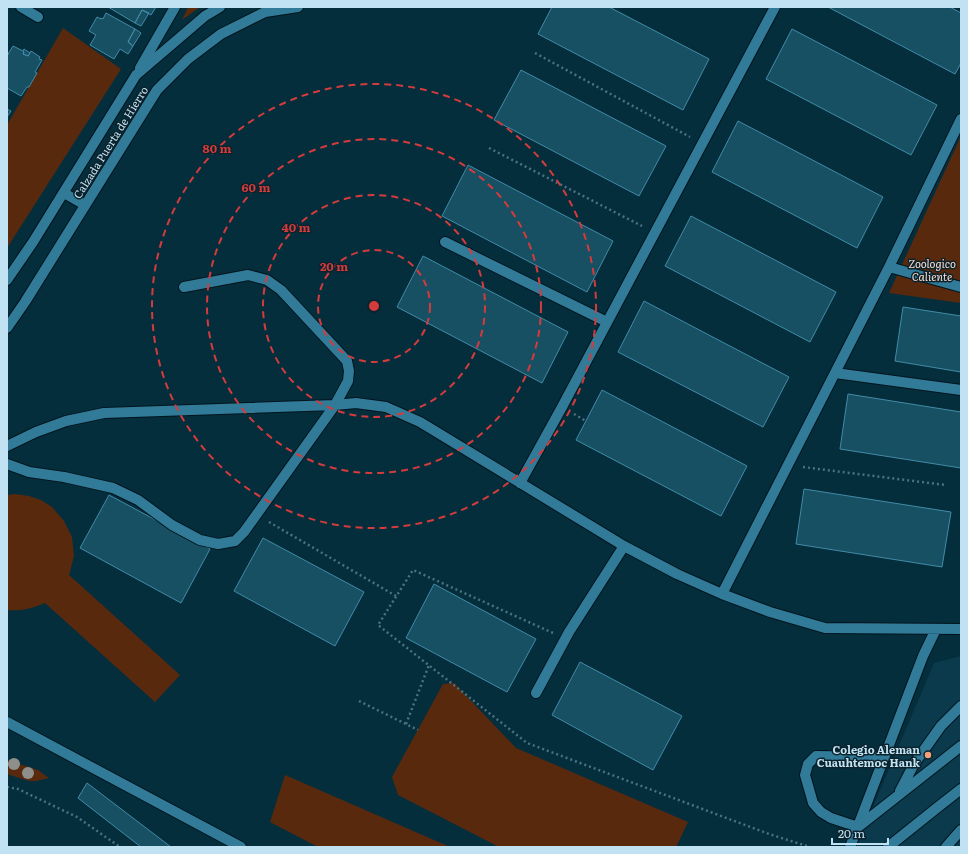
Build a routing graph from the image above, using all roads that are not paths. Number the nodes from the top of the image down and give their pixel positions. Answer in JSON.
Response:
{"nodes":[{"id":1,"x":21,"y":7,"type":"edge"},
{"id":2,"x":175,"y":7,"type":"edge"},
{"id":3,"x":220,"y":7,"type":"edge"},
{"id":4,"x":298,"y":7,"type":"edge"},
{"id":5,"x":775,"y":7,"type":"edge"},
{"id":6,"x":263,"y":10,"type":"edge"},
{"id":7,"x":38,"y":17,"type":"dead end"},
{"id":8,"x":136,"y":75,"type":"junction"},
{"id":9,"x":961,"y":119,"type":"edge"},
{"id":10,"x":64,"y":193,"type":"junction"},
{"id":11,"x":85,"y":205,"type":"junction"},
{"id":12,"x":445,"y":242,"type":"dead end"},
{"id":13,"x":889,"y":267,"type":"junction"},
{"id":14,"x":7,"y":280,"type":"edge"},
{"id":15,"x":184,"y":287,"type":"dead end"},
{"id":16,"x":961,"y":287,"type":"edge"},
{"id":17,"x":607,"y":322,"type":"junction"},
{"id":18,"x":7,"y":328,"type":"edge"},
{"id":19,"x":835,"y":373,"type":"junction"},
{"id":20,"x":961,"y":390,"type":"edge"},
{"id":21,"x":335,"y":405,"type":"junction"},
{"id":22,"x":7,"y":446,"type":"edge"},
{"id":23,"x":7,"y":464,"type":"edge"},
{"id":24,"x":520,"y":483,"type":"junction"},
{"id":25,"x":624,"y":546,"type":"junction"},
{"id":26,"x":722,"y":594,"type":"junction"},
{"id":27,"x":936,"y":629,"type":"junction"},
{"id":28,"x":961,"y":629,"type":"edge"},
{"id":29,"x":536,"y":693,"type":"dead end"},
{"id":30,"x":961,"y":706,"type":"edge"},
{"id":31,"x":7,"y":722,"type":"edge"},
{"id":32,"x":961,"y":746,"type":"edge"},
{"id":33,"x":885,"y":757,"type":"junction"},
{"id":34,"x":961,"y":789,"type":"edge"},
{"id":35,"x":898,"y":796,"type":"junction"},
{"id":36,"x":858,"y":827,"type":"junction"},
{"id":37,"x":961,"y":830,"type":"edge"},
{"id":38,"x":241,"y":847,"type":"edge"},
{"id":39,"x":850,"y":847,"type":"edge"},
{"id":40,"x":888,"y":847,"type":"edge"},
{"id":41,"x":946,"y":847,"type":"edge"}],
"edges":[{"from":1,"to":7,"type":"street"},
{"from":2,"to":8,"type":"street"},
{"from":3,"to":8,"type":"street","name":"Calzada Puerta de Hierro"},
{"from":4,"to":6,"type":"street","name":"Calzada Puerta de Hierro"},
{"from":5,"to":17,"type":"street"},
{"from":6,"to":11,"type":"street","name":"Calzada Puerta de Hierro"},
{"from":8,"to":10,"type":"street","name":"Calzada Puerta de Hierro"},
{"from":9,"to":13,"type":"street"},
{"from":10,"to":11,"type":"street"},
{"from":10,"to":14,"type":"street","name":"Calzada Puerta de Hierro"},
{"from":11,"to":18,"type":"street","name":"Calzada Puerta de Hierro"},
{"from":12,"to":17,"type":"street"},
{"from":13,"to":16,"type":"street"},
{"from":13,"to":19,"type":"street"},
{"from":15,"to":21,"type":"street"},
{"from":17,"to":24,"type":"street"},
{"from":19,"to":20,"type":"street"},
{"from":19,"to":26,"type":"street"},
{"from":21,"to":22,"type":"street"},
{"from":21,"to":23,"type":"street"},
{"from":21,"to":24,"type":"street"},
{"from":24,"to":25,"type":"street"},
{"from":25,"to":26,"type":"street"},
{"from":25,"to":29,"type":"street"},
{"from":26,"to":27,"type":"street"},
{"from":27,"to":28,"type":"street"},
{"from":27,"to":33,"type":"street"},
{"from":30,"to":35,"type":"street"},
{"from":31,"to":38,"type":"street"},
{"from":32,"to":35,"type":"street"},
{"from":33,"to":36,"type":"street"},
{"from":33,"to":36,"type":"street"},
{"from":34,"to":40,"type":"street"},
{"from":35,"to":36,"type":"street"},
{"from":36,"to":39,"type":"street"},
{"from":37,"to":41,"type":"street"}]}
